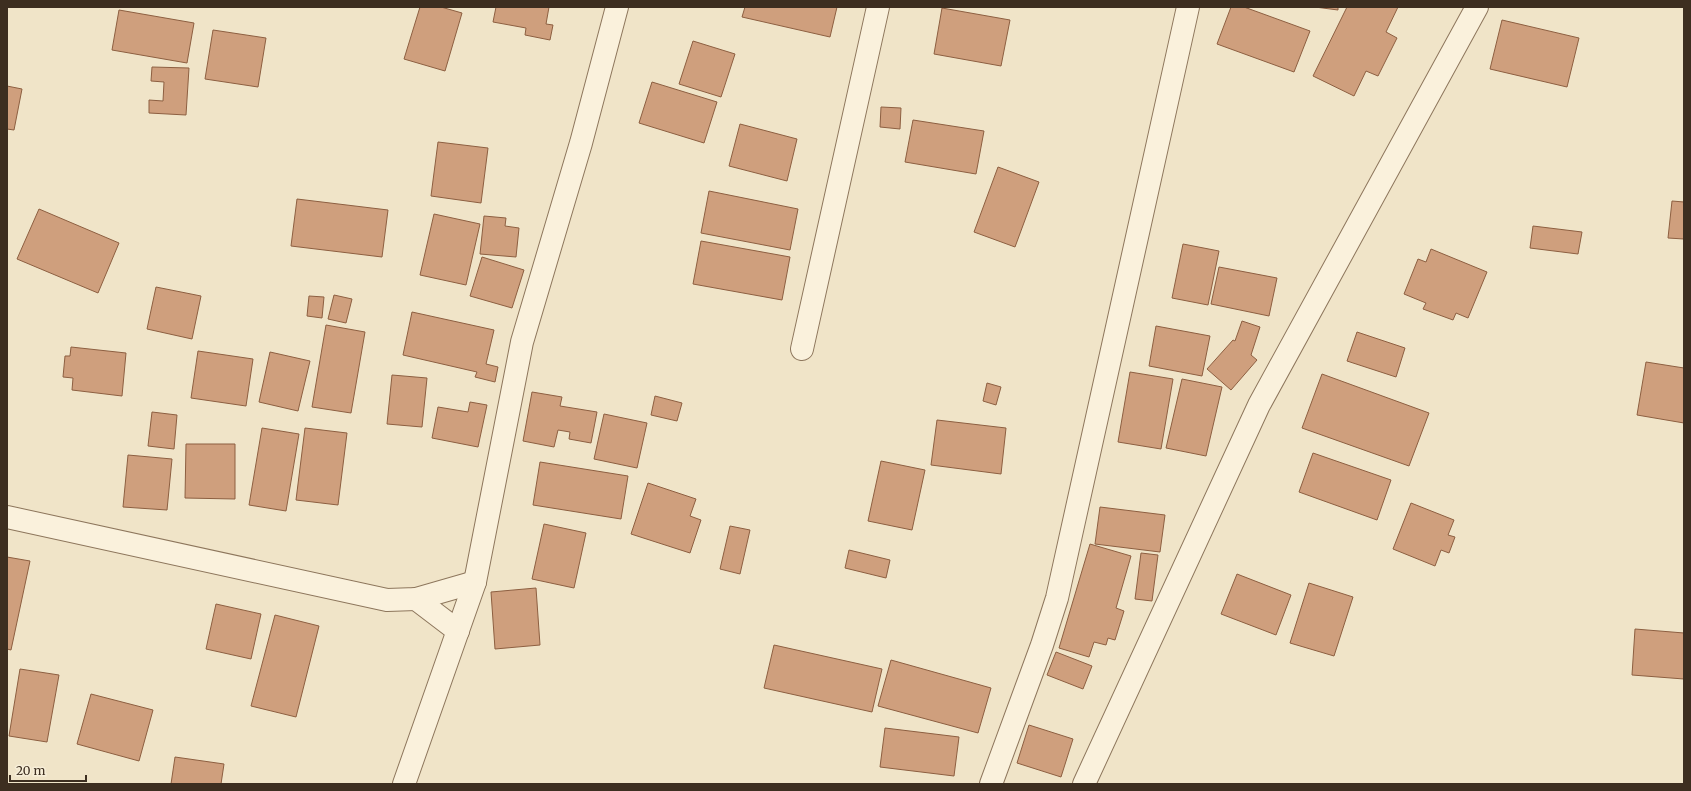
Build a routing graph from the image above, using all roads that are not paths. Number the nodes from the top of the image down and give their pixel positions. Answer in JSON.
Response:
{"nodes":[{"id":1,"x":617,"y":7,"type":"edge"},
{"id":2,"x":878,"y":7,"type":"edge"},
{"id":3,"x":1188,"y":7,"type":"edge"},
{"id":4,"x":1477,"y":7,"type":"edge"},
{"id":5,"x":802,"y":349,"type":"dead end"},
{"id":6,"x":7,"y":517,"type":"edge"},
{"id":7,"x":475,"y":582,"type":"junction"},
{"id":8,"x":416,"y":600,"type":"junction"},
{"id":9,"x":458,"y":632,"type":"junction"},
{"id":10,"x":404,"y":784,"type":"edge"},
{"id":11,"x":991,"y":784,"type":"edge"},
{"id":12,"x":1084,"y":784,"type":"edge"}],
"edges":[{"from":1,"to":7,"type":"street"},
{"from":2,"to":5,"type":"street"},
{"from":3,"to":11,"type":"street"},
{"from":4,"to":12,"type":"street"},
{"from":6,"to":8,"type":"street"},
{"from":7,"to":8,"type":"street"},
{"from":7,"to":9,"type":"street"},
{"from":8,"to":9,"type":"street"},
{"from":9,"to":10,"type":"street"}]}
